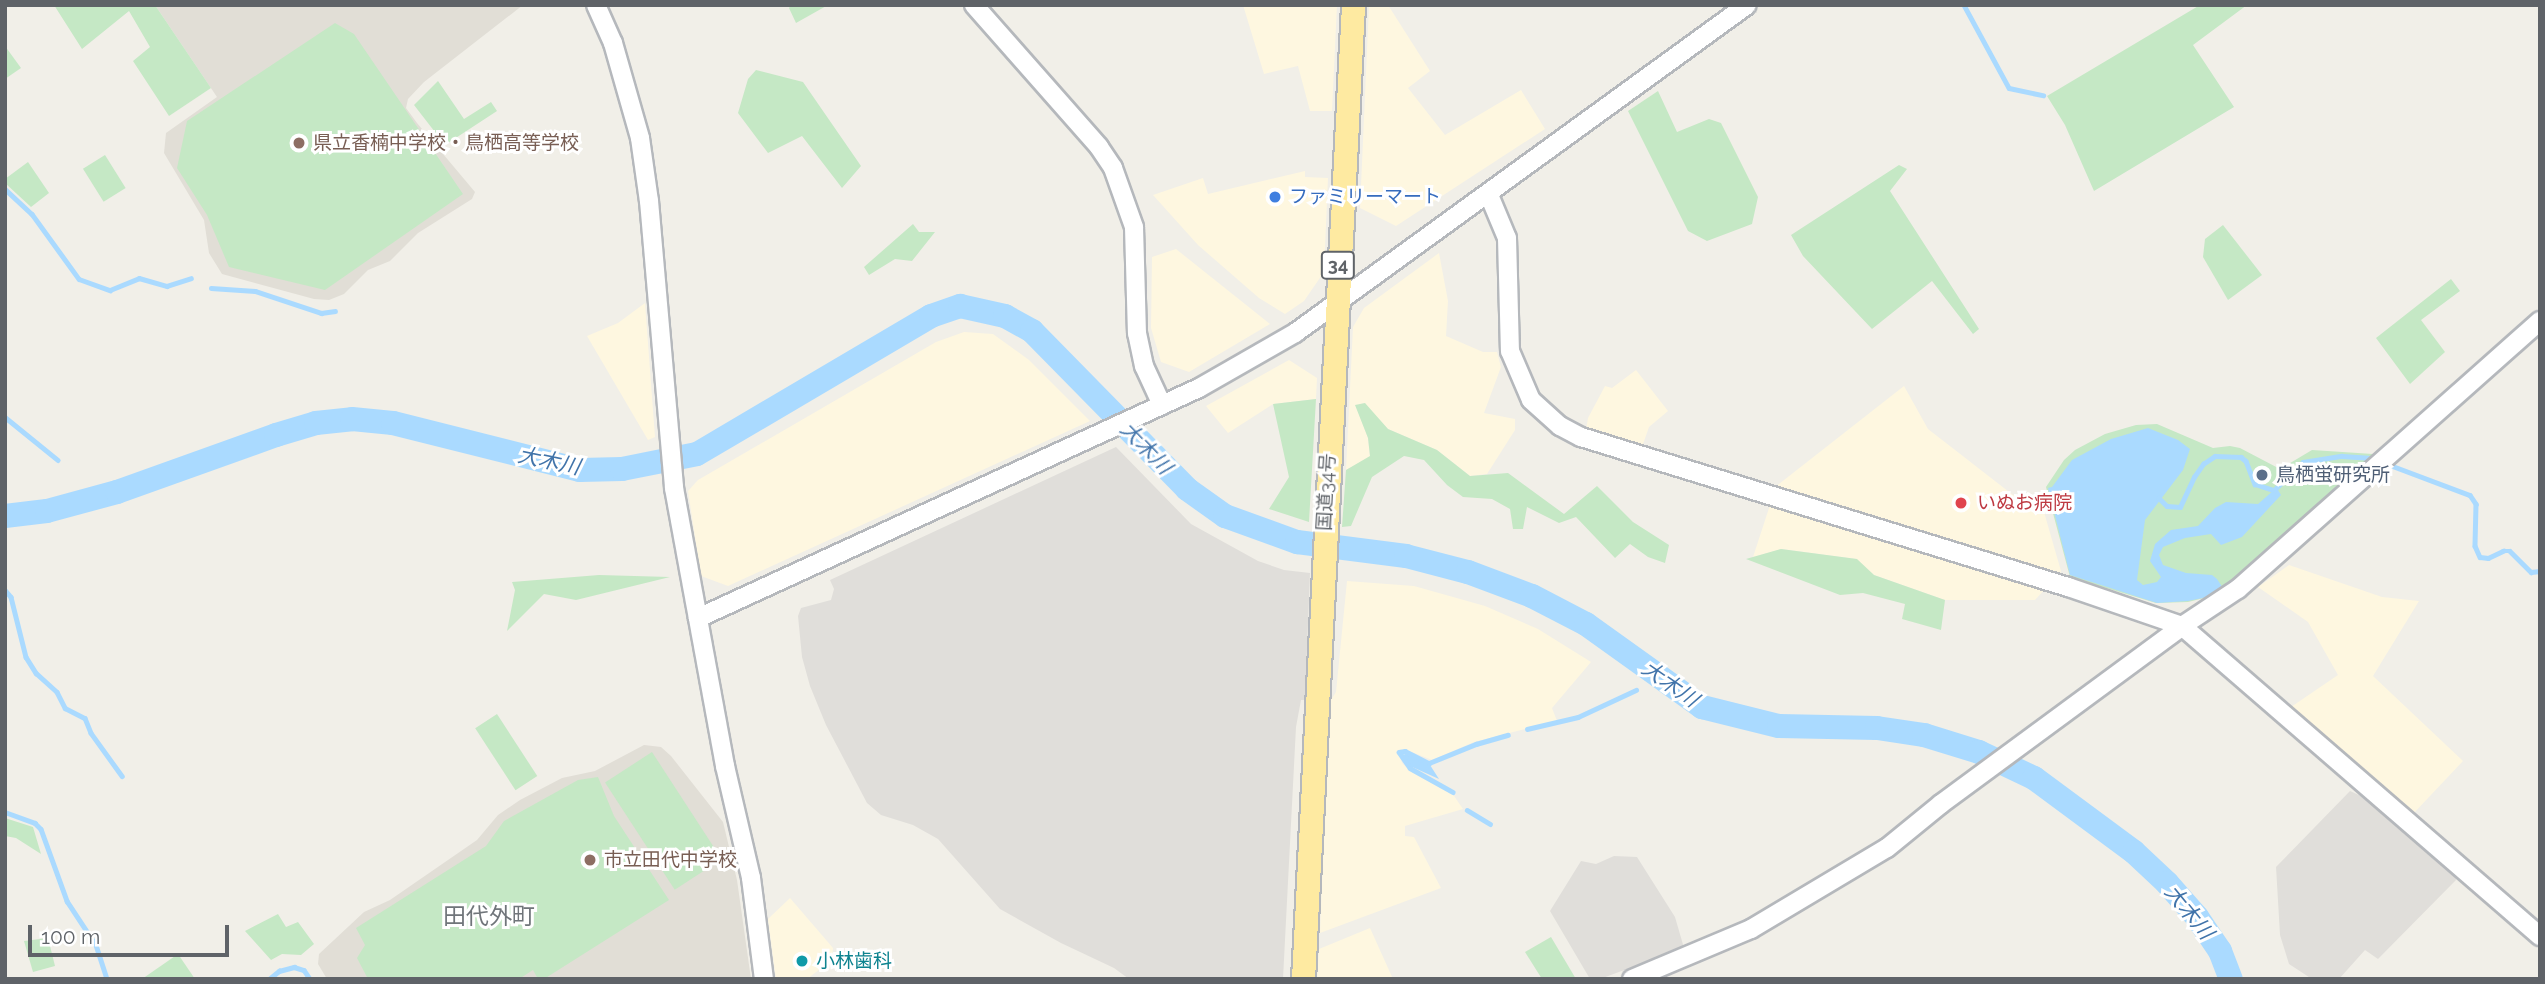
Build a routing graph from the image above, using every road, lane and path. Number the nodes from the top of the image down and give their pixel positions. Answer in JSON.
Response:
{"nodes":[{"id":1,"x":596,"y":5,"type":"edge"},
{"id":2,"x":974,"y":5,"type":"edge"},
{"id":3,"x":1353,"y":5,"type":"edge"},
{"id":4,"x":1747,"y":5,"type":"edge"},
{"id":5,"x":1489,"y":195,"type":"junction"},
{"id":6,"x":1336,"y":305,"type":"junction"},
{"id":7,"x":2540,"y":321,"type":"edge"},
{"id":8,"x":1162,"y":405,"type":"junction"},
{"id":9,"x":698,"y":618,"type":"junction"},
{"id":10,"x":2182,"y":626,"type":"junction"},
{"id":11,"x":2540,"y":936,"type":"edge"},
{"id":12,"x":764,"y":979,"type":"edge"},
{"id":13,"x":1303,"y":979,"type":"edge"},
{"id":14,"x":1632,"y":979,"type":"edge"}],
"edges":[{"from":1,"to":9,"type":"street"},
{"from":2,"to":8,"type":"street"},
{"from":3,"to":6,"type":"highway","name":"国道34号","number":"34"},
{"from":4,"to":5,"type":"street"},
{"from":5,"to":6,"type":"street"},
{"from":5,"to":10,"type":"street"},
{"from":6,"to":8,"type":"street"},
{"from":6,"to":13,"type":"highway","name":"国道34号","number":"34"},
{"from":7,"to":10,"type":"street"},
{"from":8,"to":9,"type":"street"},
{"from":9,"to":12,"type":"street"},
{"from":10,"to":11,"type":"street"},
{"from":10,"to":14,"type":"street"}]}
